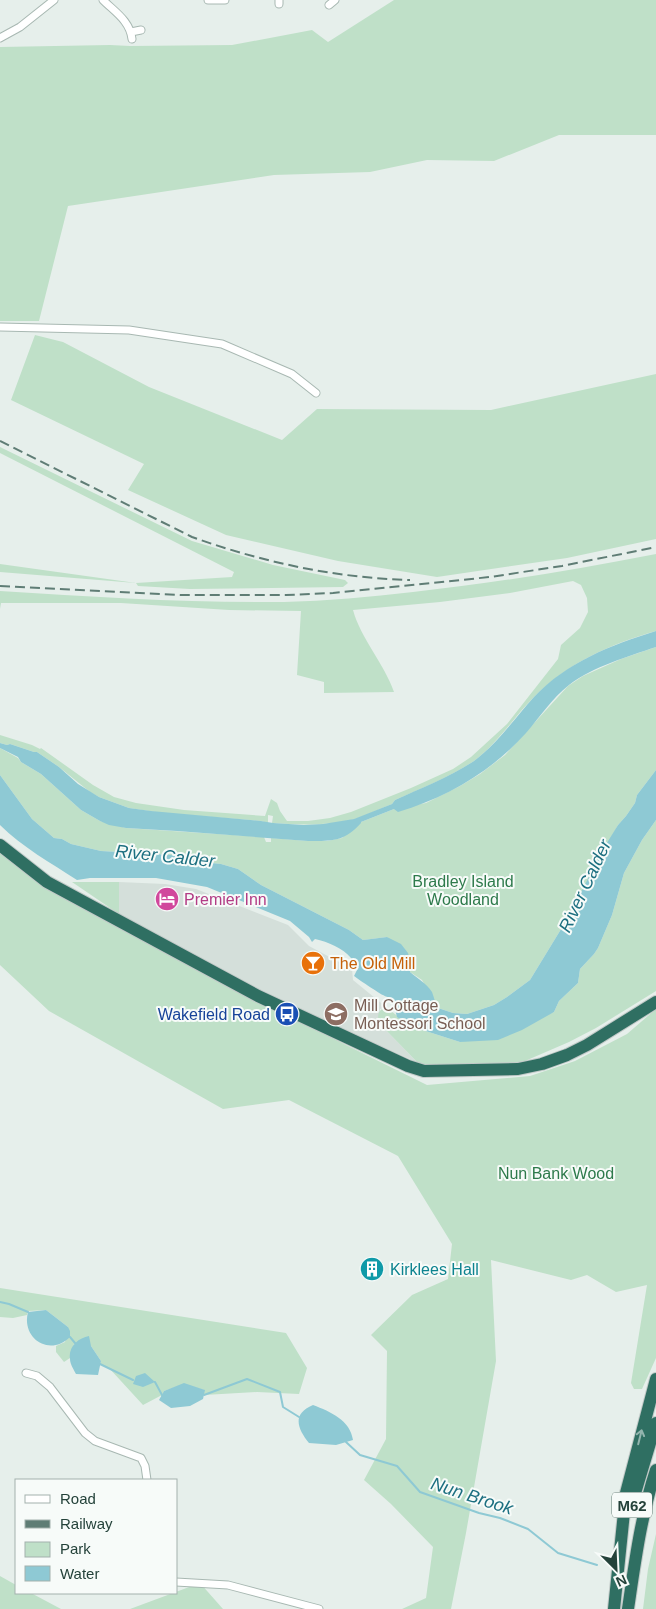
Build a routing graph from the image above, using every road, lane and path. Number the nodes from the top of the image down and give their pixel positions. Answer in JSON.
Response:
{"nodes":[{"id":1,"x":54,"y":0,"type":"edge"},
{"id":2,"x":104,"y":0,"type":"edge"},
{"id":3,"x":208,"y":0,"type":"edge"},
{"id":4,"x":225,"y":0,"type":"edge"},
{"id":5,"x":140,"y":30,"type":"dead end"},
{"id":6,"x":0,"y":38,"type":"edge"},
{"id":7,"x":0,"y":328,"type":"edge"},
{"id":8,"x":316,"y":393,"type":"dead end"},
{"id":9,"x":0,"y":845,"type":"edge"},
{"id":10,"x":656,"y":1002,"type":"edge"},
{"id":11,"x":26,"y":1373,"type":"dead end"},
{"id":12,"x":656,"y":1379,"type":"edge"},
{"id":13,"x":656,"y":1423,"type":"edge"},
{"id":14,"x":656,"y":1470,"type":"edge"},
{"id":15,"x":146,"y":1479,"type":"edge"},
{"id":16,"x":178,"y":1582,"type":"edge"},
{"id":17,"x":616,"y":1588,"type":"junction"},
{"id":18,"x":319,"y":1609,"type":"edge"},
{"id":19,"x":614,"y":1609,"type":"edge"},
{"id":20,"x":628,"y":1609,"type":"edge"}],
"edges":[{"from":1,"to":6,"type":"street"},
{"from":2,"to":5,"type":"street"},
{"from":3,"to":4,"type":"street"},
{"from":7,"to":8,"type":"street"},
{"from":9,"to":10,"type":"highway"},
{"from":11,"to":15,"type":"street"},
{"from":17,"to":12,"type":"highway","one_way":true},
{"from":13,"to":17,"type":"highway","number":"M62"},
{"from":14,"to":20,"type":"highway","number":"M62"},
{"from":16,"to":18,"type":"street"},
{"from":17,"to":19,"type":"highway","number":"M62"}]}
